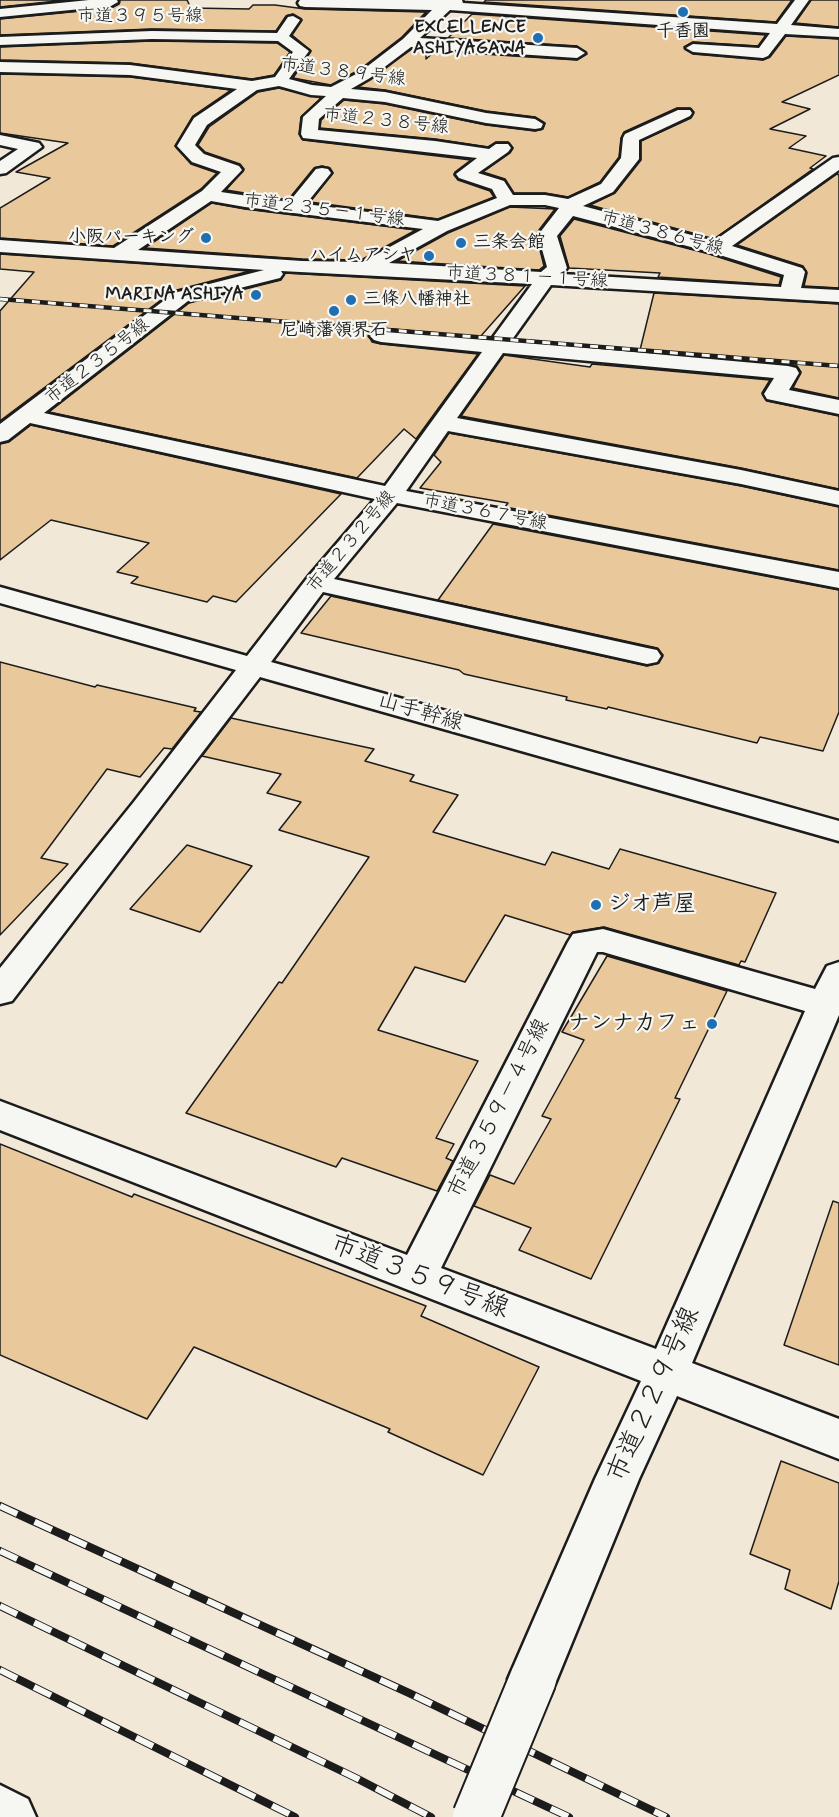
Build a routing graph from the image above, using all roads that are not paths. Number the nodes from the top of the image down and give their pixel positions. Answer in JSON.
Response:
{"nodes":[{"id":1,"x":110,"y":0,"type":"edge"},
{"id":2,"x":628,"y":0,"type":"edge"},
{"id":3,"x":802,"y":0,"type":"edge"},
{"id":4,"x":307,"y":1,"type":"edge"},
{"id":5,"x":455,"y":3,"type":"edge"},
{"id":6,"x":0,"y":13,"type":"edge"},
{"id":7,"x":615,"y":17,"type":"junction"},
{"id":8,"x":781,"y":30,"type":"junction"},
{"id":9,"x":600,"y":31,"type":"dead end"},
{"id":10,"x":839,"y":33,"type":"edge"},
{"id":11,"x":281,"y":37,"type":"junction"},
{"id":12,"x":0,"y":42,"type":"edge"},
{"id":13,"x":408,"y":42,"type":"junction"},
{"id":14,"x":693,"y":48,"type":"dead end"},
{"id":15,"x":578,"y":54,"type":"dead end"},
{"id":16,"x":0,"y":67,"type":"edge"},
{"id":17,"x":280,"y":81,"type":"junction"},
{"id":18,"x":252,"y":86,"type":"junction"},
{"id":19,"x":334,"y":92,"type":"junction"},
{"id":20,"x":684,"y":113,"type":"dead end"},
{"id":21,"x":0,"y":140,"type":"edge"},
{"id":22,"x":493,"y":154,"type":"junction"},
{"id":23,"x":839,"y":162,"type":"edge"},
{"id":24,"x":0,"y":169,"type":"edge"},
{"id":25,"x":322,"y":173,"type":"dead end"},
{"id":26,"x":208,"y":195,"type":"junction"},
{"id":27,"x":508,"y":200,"type":"junction"},
{"id":28,"x":570,"y":205,"type":"junction"},
{"id":29,"x":293,"y":208,"type":"junction"},
{"id":30,"x":440,"y":227,"type":"junction"},
{"id":31,"x":0,"y":246,"type":"edge"},
{"id":32,"x":717,"y":248,"type":"junction"},
{"id":33,"x":120,"y":253,"type":"junction"},
{"id":34,"x":302,"y":267,"type":"junction"},
{"id":35,"x":366,"y":268,"type":"junction"},
{"id":36,"x":545,"y":279,"type":"junction"},
{"id":37,"x":789,"y":294,"type":"junction"},
{"id":38,"x":839,"y":296,"type":"edge"},
{"id":39,"x":381,"y":336,"type":"dead end"},
{"id":40,"x":498,"y":346,"type":"junction"},
{"id":41,"x":839,"y":407,"type":"edge"},
{"id":42,"x":16,"y":418,"type":"edge"},
{"id":43,"x":444,"y":423,"type":"junction"},
{"id":44,"x":0,"y":435,"type":"edge"},
{"id":45,"x":391,"y":495,"type":"junction"},
{"id":46,"x":839,"y":498,"type":"edge"},
{"id":47,"x":839,"y":580,"type":"edge"},
{"id":48,"x":317,"y":583,"type":"junction"},
{"id":49,"x":0,"y":595,"type":"edge"},
{"id":50,"x":32,"y":604,"type":"junction"},
{"id":51,"x":0,"y":619,"type":"edge"},
{"id":52,"x":647,"y":656,"type":"dead end"},
{"id":53,"x":255,"y":666,"type":"junction"},
{"id":54,"x":839,"y":831,"type":"edge"},
{"id":55,"x":833,"y":990,"type":"edge"},
{"id":56,"x":0,"y":992,"type":"edge"},
{"id":57,"x":0,"y":1115,"type":"edge"},
{"id":58,"x":416,"y":1276,"type":"junction"},
{"id":59,"x":666,"y":1374,"type":"junction"},
{"id":60,"x":839,"y":1439,"type":"edge"},
{"id":61,"x":0,"y":1811,"type":"edge"},
{"id":62,"x":10,"y":1817,"type":"edge"},
{"id":63,"x":476,"y":1817,"type":"edge"}],
"edges":[{"from":1,"to":6,"type":"street"},
{"from":2,"to":7,"type":"street"},
{"from":3,"to":8,"type":"street"},
{"from":4,"to":5,"type":"street"},
{"from":4,"to":11,"type":"street"},
{"from":5,"to":7,"type":"street"},
{"from":5,"to":13,"type":"street","name":"市道２３８号線"},
{"from":7,"to":8,"type":"street"},
{"from":7,"to":9,"type":"street"},
{"from":8,"to":10,"type":"street"},
{"from":8,"to":14,"type":"street"},
{"from":11,"to":12,"type":"street","name":"市道３９５号線"},
{"from":11,"to":17,"type":"street"},
{"from":13,"to":15,"type":"street"},
{"from":13,"to":19,"type":"street","name":"市道２３８号線"},
{"from":16,"to":18,"type":"street","name":"市道３８９号線"},
{"from":17,"to":18,"type":"street","name":"市道３８９号線"},
{"from":17,"to":19,"type":"street","name":"市道３８９号線"},
{"from":18,"to":26,"type":"street"},
{"from":19,"to":22,"type":"street","name":"市道２３８号線"},
{"from":19,"to":22,"type":"street","name":"市道３８９号線"},
{"from":20,"to":28,"type":"street","name":"市道２３２号線"},
{"from":21,"to":24,"type":"street"},
{"from":22,"to":27,"type":"street"},
{"from":23,"to":32,"type":"street"},
{"from":25,"to":29,"type":"street"},
{"from":26,"to":29,"type":"street","name":"市道２３５－１号線"},
{"from":26,"to":33,"type":"street"},
{"from":27,"to":28,"type":"street","name":"市道３８６号線"},
{"from":27,"to":30,"type":"street"},
{"from":28,"to":32,"type":"street","name":"市道３８６号線"},
{"from":28,"to":36,"type":"street","name":"市道２３２号線"},
{"from":29,"to":30,"type":"street","name":"市道２３５－１号線"},
{"from":30,"to":35,"type":"street"},
{"from":31,"to":33,"type":"street","name":"市道３８１－１号線"},
{"from":32,"to":37,"type":"street","name":"市道３８６号線"},
{"from":33,"to":34,"type":"street","name":"市道３８１－１号線"},
{"from":34,"to":35,"type":"street","name":"市道３８１－１号線"},
{"from":34,"to":42,"type":"street","name":"市道２３５号線"},
{"from":35,"to":36,"type":"street","name":"市道３８１－１号線"},
{"from":36,"to":37,"type":"street","name":"市道３８１－１号線"},
{"from":36,"to":40,"type":"street","name":"市道２３２号線"},
{"from":37,"to":38,"type":"street","name":"市道３８１－１号線"},
{"from":39,"to":40,"type":"street"},
{"from":40,"to":41,"type":"street"},
{"from":40,"to":43,"type":"street","name":"市道２３２号線"},
{"from":42,"to":44,"type":"street","name":"市道２３５号線"},
{"from":42,"to":45,"type":"street","name":"市道３６７号線"},
{"from":43,"to":45,"type":"street","name":"市道２３２号線"},
{"from":43,"to":46,"type":"street"},
{"from":45,"to":47,"type":"street","name":"市道３６７号線"},
{"from":45,"to":48,"type":"street","name":"市道２３２号線"},
{"from":48,"to":52,"type":"street"},
{"from":48,"to":53,"type":"street","name":"市道２３２号線"},
{"from":49,"to":50,"type":"street","name":"山手幹線"},
{"from":50,"to":51,"type":"street"},
{"from":50,"to":53,"type":"street","name":"山手幹線"},
{"from":53,"to":54,"type":"street","name":"山手幹線"},
{"from":53,"to":56,"type":"street","name":"市道２３２号線"},
{"from":55,"to":58,"type":"street","name":"市道３５９－４号線"},
{"from":55,"to":59,"type":"street","name":"市道２２９号線"},
{"from":57,"to":58,"type":"street","name":"市道３５９号線"},
{"from":58,"to":59,"type":"street","name":"市道３５９号線"},
{"from":59,"to":60,"type":"street","name":"市道３５９号線"},
{"from":59,"to":63,"type":"street","name":"市道２２９号線","bridge":true},
{"from":61,"to":62,"type":"street"}]}
